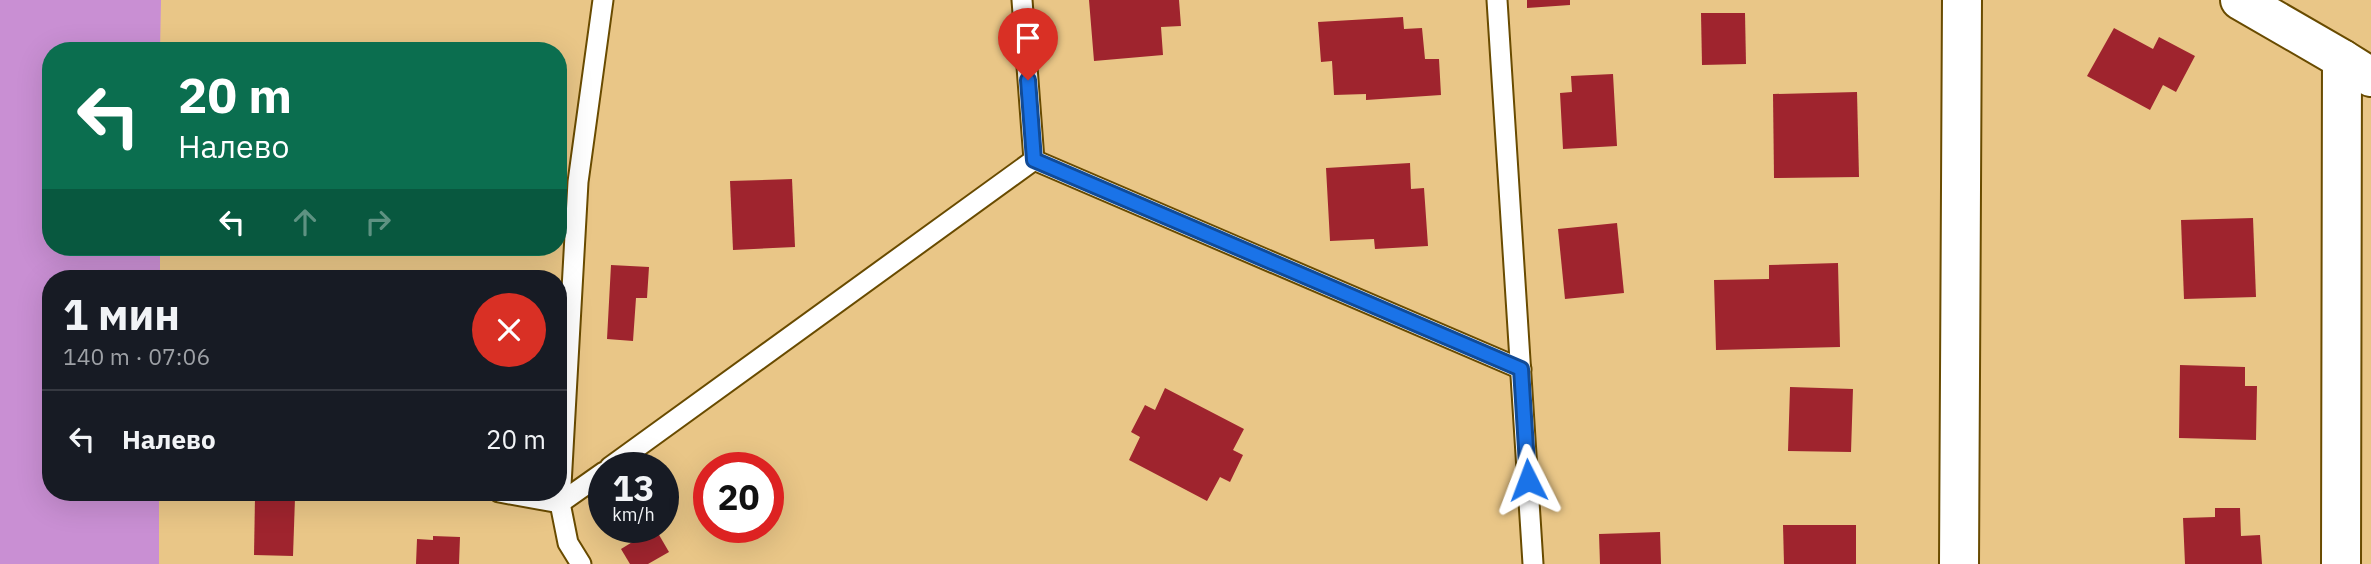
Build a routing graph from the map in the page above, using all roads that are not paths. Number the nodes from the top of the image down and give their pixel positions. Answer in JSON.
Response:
{"nodes":[{"id":1,"x":603,"y":0,"type":"edge"},
{"id":2,"x":1022,"y":0,"type":"edge"},
{"id":3,"x":1497,"y":0,"type":"edge"},
{"id":4,"x":1962,"y":0,"type":"edge"},
{"id":5,"x":2240,"y":0,"type":"edge"},
{"id":6,"x":2356,"y":68,"type":"edge"},
{"id":7,"x":1034,"y":160,"type":"junction"},
{"id":8,"x":1521,"y":369,"type":"junction"},
{"id":9,"x":567,"y":390,"type":"edge"},
{"id":10,"x":631,"y":452,"type":"edge"},
{"id":11,"x":588,"y":484,"type":"edge"},
{"id":12,"x":567,"y":499,"type":"edge"},
{"id":13,"x":550,"y":501,"type":"edge"},
{"id":14,"x":564,"y":501,"type":"edge"},
{"id":15,"x":561,"y":503,"type":"junction"},
{"id":16,"x":580,"y":564,"type":"edge"},
{"id":17,"x":1533,"y":564,"type":"edge"},
{"id":18,"x":1959,"y":564,"type":"edge"},
{"id":19,"x":2341,"y":564,"type":"edge"}],
"edges":[{"from":1,"to":9,"type":"lane"},
{"from":2,"to":7,"type":"lane"},
{"from":3,"to":8,"type":"lane"},
{"from":4,"to":18,"type":"street"},
{"from":5,"to":6,"type":"street"},
{"from":6,"to":19,"type":"street"},
{"from":7,"to":8,"type":"lane"},
{"from":7,"to":10,"type":"lane"},
{"from":8,"to":17,"type":"lane"},
{"from":11,"to":12,"type":"lane"},
{"from":13,"to":15,"type":"lane"},
{"from":14,"to":15,"type":"lane"},
{"from":15,"to":16,"type":"lane"}]}
